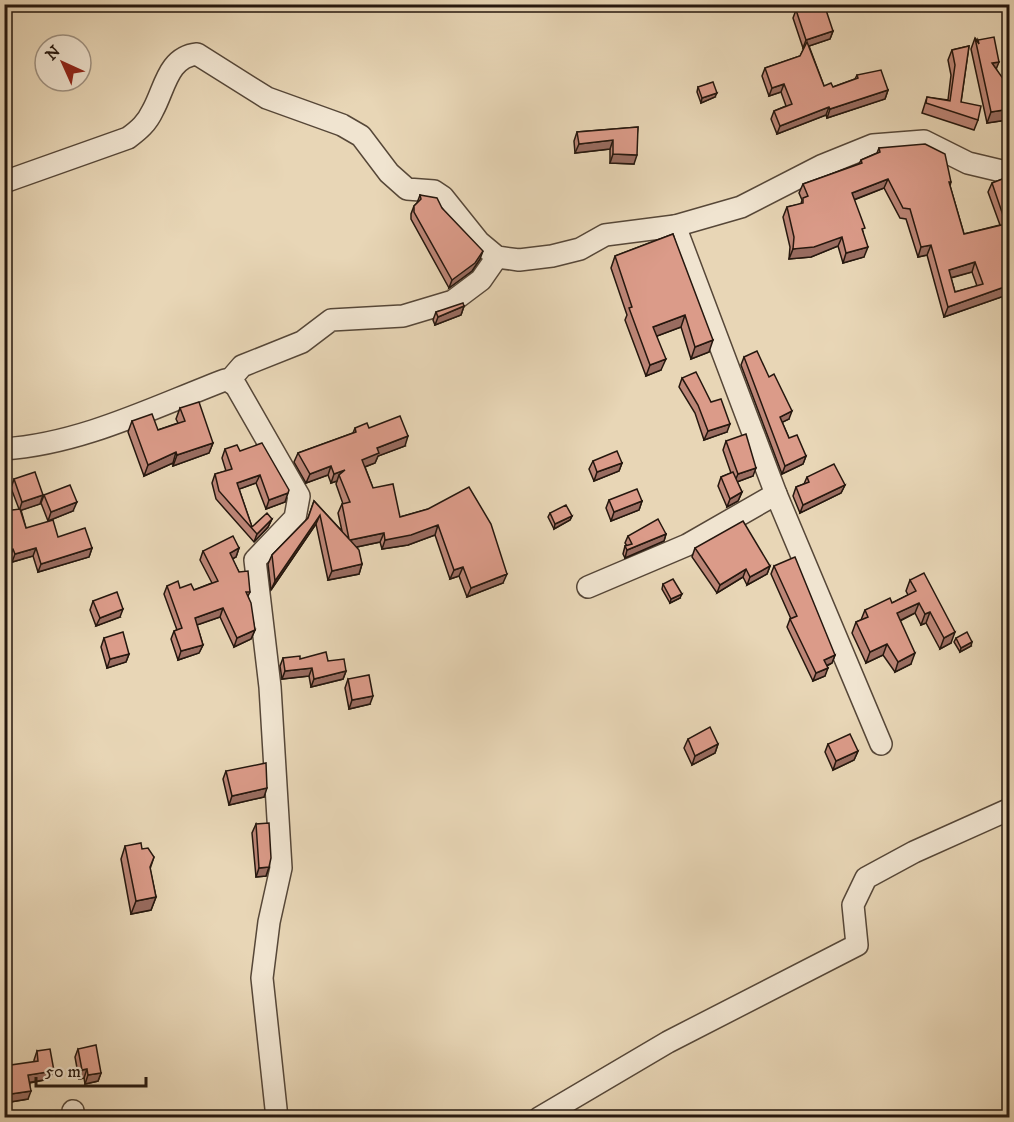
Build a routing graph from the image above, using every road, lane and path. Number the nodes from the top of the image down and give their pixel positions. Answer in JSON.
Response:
{"nodes":[{"id":1,"x":1010,"y":173,"type":"edge"},
{"id":2,"x":4,"y":182,"type":"edge"},
{"id":3,"x":675,"y":226,"type":"junction"},
{"id":4,"x":497,"y":257,"type":"junction"},
{"id":5,"x":230,"y":381,"type":"junction"},
{"id":6,"x":4,"y":449,"type":"edge"},
{"id":7,"x":776,"y":494,"type":"junction"},
{"id":8,"x":588,"y":587,"type":"dead end"},
{"id":9,"x":881,"y":744,"type":"dead end"},
{"id":10,"x":1010,"y":809,"type":"edge"},
{"id":11,"x":277,"y":1118,"type":"edge"},
{"id":12,"x":539,"y":1118,"type":"edge"}],
"edges":[{"from":1,"to":3,"type":"street"},
{"from":2,"to":4,"type":"street"},
{"from":3,"to":4,"type":"street"},
{"from":3,"to":7,"type":"street"},
{"from":4,"to":5,"type":"street"},
{"from":5,"to":6,"type":"street"},
{"from":5,"to":11,"type":"street"},
{"from":7,"to":8,"type":"street"},
{"from":7,"to":9,"type":"street"},
{"from":10,"to":12,"type":"street"}]}
